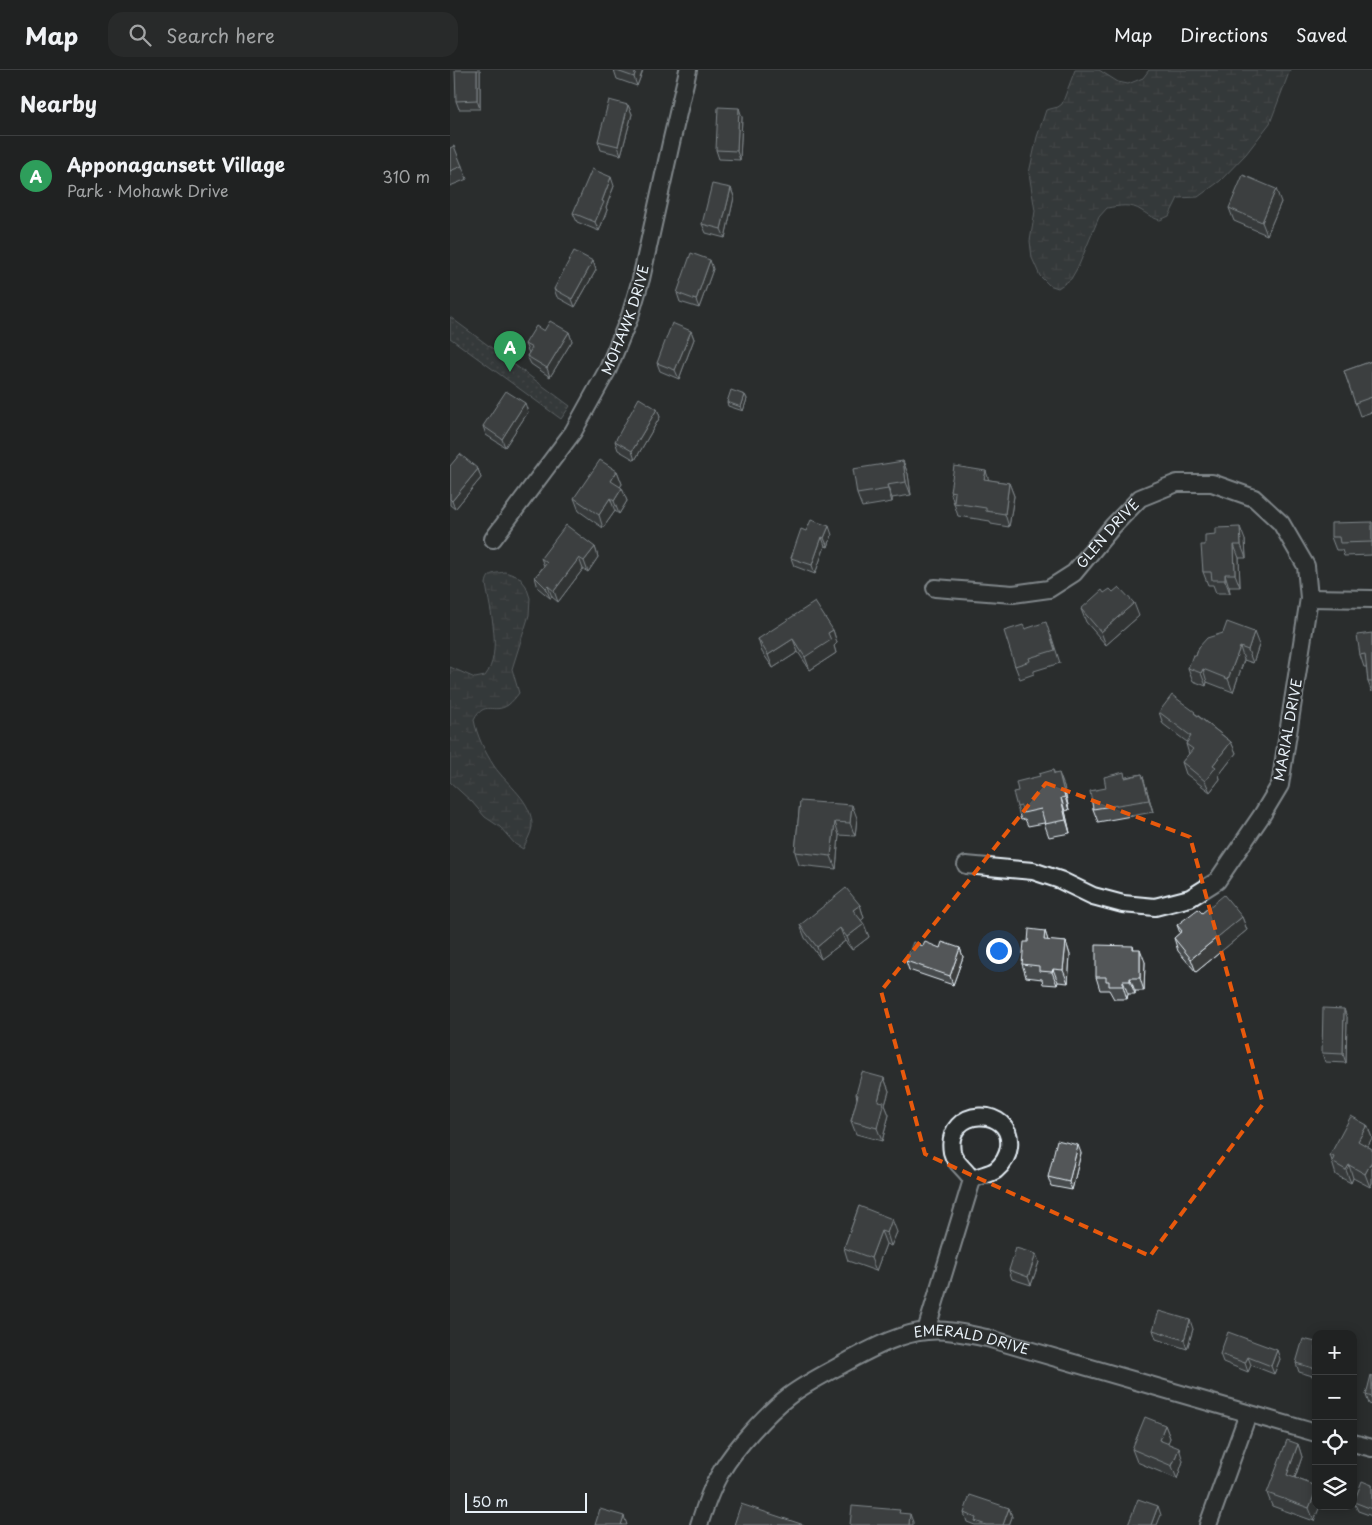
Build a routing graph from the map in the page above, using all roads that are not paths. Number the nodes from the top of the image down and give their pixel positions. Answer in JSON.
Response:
{"nodes":[{"id":1,"x":688,"y":70,"type":"edge"},
{"id":2,"x":493,"y":539,"type":"dead end"},
{"id":3,"x":936,"y":588,"type":"dead end"},
{"id":4,"x":1309,"y":598,"type":"junction"},
{"id":5,"x":1372,"y":599,"type":"edge"},
{"id":6,"x":966,"y":865,"type":"dead end"},
{"id":7,"x":972,"y":1180,"type":"dead end"},
{"id":8,"x":926,"y":1331,"type":"junction"},
{"id":9,"x":1248,"y":1414,"type":"junction"},
{"id":10,"x":1312,"y":1432,"type":"edge"},
{"id":11,"x":1357,"y":1444,"type":"edge"},
{"id":12,"x":1372,"y":1448,"type":"edge"},
{"id":13,"x":699,"y":1525,"type":"edge"},
{"id":14,"x":1208,"y":1525,"type":"edge"}],
"edges":[{"from":1,"to":2,"type":"street","name":"MOHAWK DRIVE"},
{"from":3,"to":4,"type":"street","name":"GLEN DRIVE"},
{"from":4,"to":5,"type":"street"},
{"from":4,"to":6,"type":"street","name":"MARIAL DRIVE"},
{"from":7,"to":8,"type":"street"},
{"from":8,"to":9,"type":"street","name":"EMERALD DRIVE"},
{"from":8,"to":13,"type":"street","name":"EMERALD DRIVE"},
{"from":9,"to":10,"type":"street","name":"EMERALD DRIVE"},
{"from":9,"to":14,"type":"street"},
{"from":11,"to":12,"type":"street"}]}
